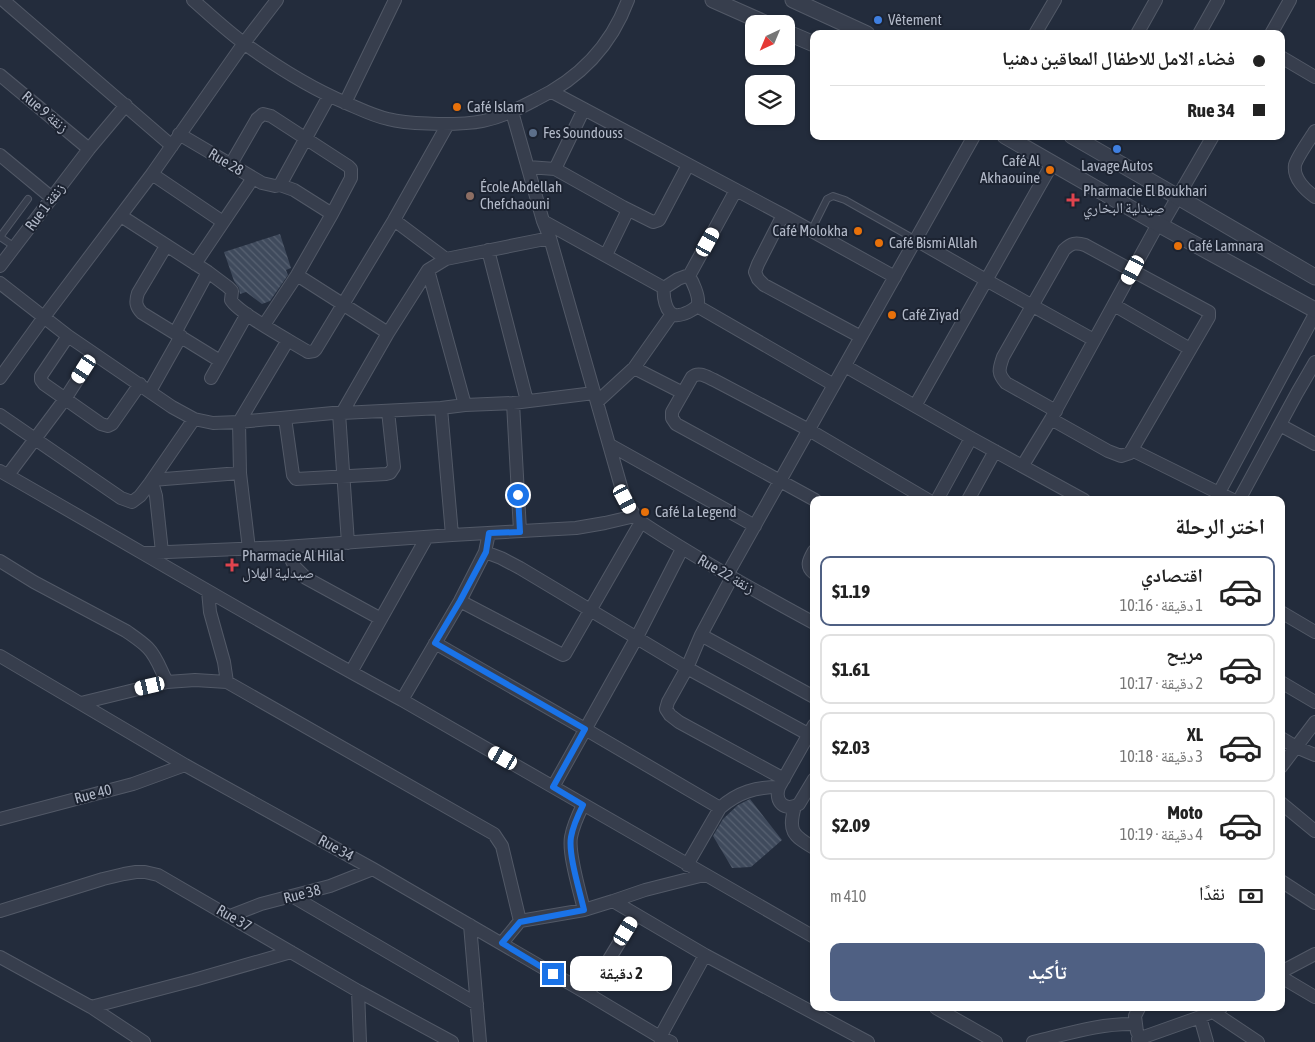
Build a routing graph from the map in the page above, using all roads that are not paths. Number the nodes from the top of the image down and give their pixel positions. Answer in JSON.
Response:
{"nodes":[{"id":1,"x":193,"y":0,"type":"edge"},
{"id":2,"x":277,"y":0,"type":"edge"},
{"id":3,"x":395,"y":0,"type":"edge"},
{"id":4,"x":628,"y":0,"type":"edge"},
{"id":5,"x":713,"y":0,"type":"edge"},
{"id":6,"x":793,"y":0,"type":"edge"},
{"id":7,"x":1055,"y":0,"type":"edge"},
{"id":8,"x":1156,"y":0,"type":"edge"},
{"id":9,"x":1218,"y":0,"type":"edge"},
{"id":10,"x":1290,"y":0,"type":"edge"},
{"id":11,"x":3,"y":4,"type":"edge"},
{"id":12,"x":747,"y":15,"type":"edge"},
{"id":13,"x":858,"y":30,"type":"edge"},
{"id":14,"x":1037,"y":30,"type":"edge"},
{"id":15,"x":1139,"y":30,"type":"edge"},
{"id":16,"x":1201,"y":30,"type":"edge"},
{"id":17,"x":1273,"y":30,"type":"edge"},
{"id":18,"x":795,"y":36,"type":"edge"},
{"id":19,"x":810,"y":42,"type":"edge"},
{"id":20,"x":244,"y":44,"type":"junction"},
{"id":21,"x":1285,"y":59,"type":"edge"},
{"id":22,"x":0,"y":75,"type":"edge"},
{"id":23,"x":1315,"y":77,"type":"edge"},
{"id":24,"x":552,"y":92,"type":"junction"},
{"id":25,"x":329,"y":96,"type":"junction"},
{"id":26,"x":345,"y":103,"type":"junction"},
{"id":27,"x":126,"y":105,"type":"junction"},
{"id":28,"x":584,"y":109,"type":"junction"},
{"id":29,"x":512,"y":112,"type":"junction"},
{"id":30,"x":448,"y":124,"type":"junction"},
{"id":31,"x":1315,"y":131,"type":"edge"},
{"id":32,"x":179,"y":134,"type":"junction"},
{"id":33,"x":305,"y":139,"type":"junction"},
{"id":34,"x":972,"y":140,"type":"edge"},
{"id":35,"x":1012,"y":140,"type":"edge"},
{"id":36,"x":1080,"y":140,"type":"edge"},
{"id":37,"x":1211,"y":140,"type":"edge"},
{"id":38,"x":172,"y":146,"type":"junction"},
{"id":39,"x":89,"y":149,"type":"junction"},
{"id":40,"x":0,"y":155,"type":"edge"},
{"id":41,"x":231,"y":164,"type":"junction"},
{"id":42,"x":1052,"y":164,"type":"junction"},
{"id":43,"x":688,"y":165,"type":"junction"},
{"id":44,"x":528,"y":167,"type":"junction"},
{"id":45,"x":555,"y":169,"type":"junction"},
{"id":46,"x":152,"y":174,"type":"junction"},
{"id":47,"x":253,"y":178,"type":"junction"},
{"id":48,"x":277,"y":185,"type":"junction"},
{"id":49,"x":736,"y":190,"type":"junction"},
{"id":50,"x":1315,"y":196,"type":"edge"},
{"id":51,"x":1178,"y":197,"type":"junction"},
{"id":52,"x":52,"y":198,"type":"junction"},
{"id":53,"x":28,"y":199,"type":"dead end"},
{"id":54,"x":628,"y":210,"type":"junction"},
{"id":55,"x":332,"y":214,"type":"junction"},
{"id":56,"x":783,"y":215,"type":"junction"},
{"id":57,"x":120,"y":216,"type":"junction"},
{"id":58,"x":394,"y":220,"type":"junction"},
{"id":59,"x":543,"y":221,"type":"junction"},
{"id":60,"x":223,"y":222,"type":"junction"},
{"id":61,"x":1160,"y":225,"type":"junction"},
{"id":62,"x":811,"y":230,"type":"junction"},
{"id":63,"x":550,"y":238,"type":"junction"},
{"id":64,"x":916,"y":240,"type":"junction"},
{"id":65,"x":166,"y":246,"type":"junction"},
{"id":66,"x":14,"y":247,"type":"junction"},
{"id":67,"x":488,"y":250,"type":"junction"},
{"id":68,"x":606,"y":255,"type":"junction"},
{"id":69,"x":446,"y":259,"type":"junction"},
{"id":70,"x":195,"y":264,"type":"junction"},
{"id":71,"x":0,"y":266,"type":"edge"},
{"id":72,"x":428,"y":270,"type":"junction"},
{"id":73,"x":1133,"y":270,"type":"junction"},
{"id":74,"x":208,"y":272,"type":"junction"},
{"id":75,"x":297,"y":275,"type":"junction"},
{"id":76,"x":689,"y":276,"type":"junction"},
{"id":77,"x":895,"y":277,"type":"junction"},
{"id":78,"x":1315,"y":277,"type":"edge"},
{"id":79,"x":986,"y":280,"type":"junction"},
{"id":80,"x":0,"y":283,"type":"edge"},
{"id":81,"x":664,"y":288,"type":"junction"},
{"id":82,"x":344,"y":305,"type":"junction"},
{"id":83,"x":1114,"y":305,"type":"junction"},
{"id":84,"x":697,"y":306,"type":"junction"},
{"id":85,"x":1033,"y":306,"type":"junction"},
{"id":86,"x":1315,"y":310,"type":"edge"},
{"id":87,"x":247,"y":314,"type":"junction"},
{"id":88,"x":672,"y":314,"type":"junction"},
{"id":89,"x":1315,"y":314,"type":"edge"},
{"id":90,"x":44,"y":318,"type":"junction"},
{"id":91,"x":264,"y":325,"type":"junction"},
{"id":92,"x":388,"y":333,"type":"junction"},
{"id":93,"x":178,"y":335,"type":"junction"},
{"id":94,"x":68,"y":336,"type":"junction"},
{"id":95,"x":861,"y":337,"type":"junction"},
{"id":96,"x":288,"y":340,"type":"junction"},
{"id":97,"x":1094,"y":340,"type":"junction"},
{"id":98,"x":1190,"y":349,"type":"junction"},
{"id":99,"x":94,"y":354,"type":"junction"},
{"id":100,"x":220,"y":361,"type":"junction"},
{"id":101,"x":845,"y":366,"type":"junction"},
{"id":102,"x":634,"y":368,"type":"junction"},
{"id":103,"x":1313,"y":369,"type":"edge"},
{"id":104,"x":0,"y":378,"type":"edge"},
{"id":105,"x":211,"y":378,"type":"dead end"},
{"id":106,"x":834,"y":385,"type":"junction"},
{"id":107,"x":145,"y":388,"type":"junction"},
{"id":108,"x":682,"y":393,"type":"junction"},
{"id":109,"x":596,"y":398,"type":"junction"},
{"id":110,"x":65,"y":399,"type":"junction"},
{"id":111,"x":527,"y":401,"type":"junction"},
{"id":112,"x":512,"y":403,"type":"junction"},
{"id":113,"x":465,"y":404,"type":"junction"},
{"id":114,"x":915,"y":406,"type":"junction"},
{"id":115,"x":441,"y":408,"type":"junction"},
{"id":116,"x":388,"y":411,"type":"junction"},
{"id":117,"x":340,"y":413,"type":"junction"},
{"id":118,"x":0,"y":415,"type":"edge"},
{"id":119,"x":1054,"y":415,"type":"junction"},
{"id":120,"x":286,"y":418,"type":"junction"},
{"id":121,"x":194,"y":419,"type":"junction"},
{"id":122,"x":239,"y":422,"type":"junction"},
{"id":123,"x":1280,"y":425,"type":"junction"},
{"id":124,"x":809,"y":430,"type":"junction"},
{"id":125,"x":971,"y":438,"type":"junction"},
{"id":126,"x":34,"y":440,"type":"junction"},
{"id":127,"x":1315,"y":444,"type":"edge"},
{"id":128,"x":610,"y":445,"type":"junction"},
{"id":129,"x":995,"y":451,"type":"junction"},
{"id":130,"x":1131,"y":451,"type":"junction"},
{"id":131,"x":1023,"y":466,"type":"junction"},
{"id":132,"x":4,"y":473,"type":"edge"},
{"id":133,"x":240,"y":473,"type":"junction"},
{"id":134,"x":343,"y":476,"type":"junction"},
{"id":135,"x":781,"y":480,"type":"junction"},
{"id":136,"x":151,"y":482,"type":"junction"},
{"id":137,"x":921,"y":496,"type":"edge"},
{"id":138,"x":939,"y":496,"type":"edge"},
{"id":139,"x":970,"y":496,"type":"edge"},
{"id":140,"x":1077,"y":496,"type":"edge"},
{"id":141,"x":1217,"y":496,"type":"edge"},
{"id":142,"x":1241,"y":496,"type":"edge"},
{"id":143,"x":810,"y":497,"type":"edge"},
{"id":144,"x":638,"y":519,"type":"junction"},
{"id":145,"x":755,"y":526,"type":"junction"},
{"id":146,"x":520,"y":532,"type":"junction"},
{"id":147,"x":489,"y":533,"type":"junction"},
{"id":148,"x":452,"y":535,"type":"junction"},
{"id":149,"x":427,"y":537,"type":"junction"},
{"id":150,"x":348,"y":542,"type":"junction"},
{"id":151,"x":286,"y":547,"type":"junction"},
{"id":152,"x":249,"y":549,"type":"junction"},
{"id":153,"x":682,"y":549,"type":"junction"},
{"id":154,"x":162,"y":552,"type":"junction"},
{"id":155,"x":486,"y":552,"type":"junction"},
{"id":156,"x":144,"y":553,"type":"junction"},
{"id":157,"x":810,"y":558,"type":"edge"},
{"id":158,"x":0,"y":561,"type":"edge"},
{"id":159,"x":810,"y":570,"type":"edge"},
{"id":160,"x":729,"y":576,"type":"junction"},
{"id":161,"x":208,"y":591,"type":"junction"},
{"id":162,"x":460,"y":601,"type":"junction"},
{"id":163,"x":591,"y":610,"type":"junction"},
{"id":164,"x":1285,"y":614,"type":"edge"},
{"id":165,"x":381,"y":619,"type":"junction"},
{"id":166,"x":810,"y":621,"type":"edge"},
{"id":167,"x":1315,"y":632,"type":"edge"},
{"id":168,"x":700,"y":635,"type":"junction"},
{"id":169,"x":637,"y":637,"type":"junction"},
{"id":170,"x":435,"y":643,"type":"junction"},
{"id":171,"x":0,"y":656,"type":"edge"},
{"id":172,"x":687,"y":668,"type":"junction"},
{"id":173,"x":350,"y":672,"type":"junction"},
{"id":174,"x":167,"y":682,"type":"junction"},
{"id":175,"x":227,"y":682,"type":"junction"},
{"id":176,"x":1285,"y":684,"type":"edge"},
{"id":177,"x":810,"y":695,"type":"edge"},
{"id":178,"x":402,"y":700,"type":"junction"},
{"id":179,"x":80,"y":702,"type":"junction"},
{"id":180,"x":1315,"y":702,"type":"edge"},
{"id":181,"x":1315,"y":722,"type":"edge"},
{"id":182,"x":585,"y":729,"type":"junction"},
{"id":183,"x":810,"y":730,"type":"edge"},
{"id":184,"x":810,"y":732,"type":"edge"},
{"id":185,"x":1285,"y":741,"type":"edge"},
{"id":186,"x":1296,"y":748,"type":"junction"},
{"id":187,"x":1315,"y":756,"type":"edge"},
{"id":188,"x":1285,"y":762,"type":"edge"},
{"id":189,"x":185,"y":765,"type":"junction"},
{"id":190,"x":782,"y":783,"type":"junction"},
{"id":191,"x":810,"y":786,"type":"edge"},
{"id":192,"x":553,"y":787,"type":"junction"},
{"id":193,"x":583,"y":805,"type":"junction"},
{"id":194,"x":795,"y":806,"type":"junction"},
{"id":195,"x":1285,"y":806,"type":"edge"},
{"id":196,"x":720,"y":808,"type":"junction"},
{"id":197,"x":0,"y":819,"type":"edge"},
{"id":198,"x":1315,"y":831,"type":"edge"},
{"id":199,"x":810,"y":845,"type":"edge"},
{"id":200,"x":688,"y":865,"type":"junction"},
{"id":201,"x":373,"y":868,"type":"junction"},
{"id":202,"x":704,"y":875,"type":"junction"},
{"id":203,"x":1285,"y":883,"type":"edge"},
{"id":204,"x":292,"y":896,"type":"junction"},
{"id":205,"x":613,"y":902,"type":"junction"},
{"id":206,"x":1315,"y":902,"type":"edge"},
{"id":207,"x":584,"y":910,"type":"junction"},
{"id":208,"x":0,"y":911,"type":"edge"},
{"id":209,"x":636,"y":915,"type":"junction"},
{"id":210,"x":230,"y":916,"type":"junction"},
{"id":211,"x":520,"y":922,"type":"junction"},
{"id":212,"x":470,"y":926,"type":"junction"},
{"id":213,"x":810,"y":932,"type":"edge"},
{"id":214,"x":502,"y":943,"type":"junction"},
{"id":215,"x":291,"y":952,"type":"junction"},
{"id":216,"x":1315,"y":954,"type":"edge"},
{"id":217,"x":705,"y":955,"type":"junction"},
{"id":218,"x":0,"y":956,"type":"edge"},
{"id":219,"x":1285,"y":970,"type":"edge"},
{"id":220,"x":1285,"y":979,"type":"edge"},
{"id":221,"x":358,"y":991,"type":"junction"},
{"id":222,"x":588,"y":994,"type":"junction"},
{"id":223,"x":1315,"y":997,"type":"edge"},
{"id":224,"x":477,"y":1004,"type":"junction"},
{"id":225,"x":91,"y":1007,"type":"junction"},
{"id":226,"x":941,"y":1011,"type":"edge"},
{"id":227,"x":1215,"y":1011,"type":"edge"},
{"id":228,"x":1218,"y":1011,"type":"edge"},
{"id":229,"x":1134,"y":1014,"type":"edge"},
{"id":230,"x":1200,"y":1018,"type":"junction"},
{"id":231,"x":664,"y":1040,"type":"edge"},
{"id":232,"x":1138,"y":1041,"type":"edge"},
{"id":233,"x":144,"y":1042,"type":"edge"},
{"id":234,"x":360,"y":1042,"type":"edge"},
{"id":235,"x":452,"y":1042,"type":"edge"},
{"id":236,"x":480,"y":1042,"type":"edge"},
{"id":237,"x":868,"y":1042,"type":"edge"},
{"id":238,"x":996,"y":1042,"type":"edge"},
{"id":239,"x":1033,"y":1042,"type":"edge"},
{"id":240,"x":1207,"y":1042,"type":"edge"},
{"id":241,"x":1258,"y":1042,"type":"edge"}],
"edges":[{"from":1,"to":20,"type":"street"},
{"from":2,"to":20,"type":"street"},
{"from":3,"to":26,"type":"street"},
{"from":4,"to":24,"type":"street"},
{"from":5,"to":12,"type":"street"},
{"from":6,"to":13,"type":"street"},
{"from":7,"to":14,"type":"street"},
{"from":8,"to":15,"type":"street"},
{"from":9,"to":16,"type":"street"},
{"from":10,"to":17,"type":"street"},
{"from":11,"to":27,"type":"street"},
{"from":18,"to":19,"type":"street"},
{"from":20,"to":25,"type":"street"},
{"from":20,"to":32,"type":"street"},
{"from":21,"to":23,"type":"street"},
{"from":22,"to":39,"type":"street","name":"Rue 9 زنقة"},
{"from":24,"to":28,"type":"street"},
{"from":24,"to":29,"type":"street"},
{"from":25,"to":26,"type":"street"},
{"from":25,"to":33,"type":"street"},
{"from":26,"to":30,"type":"street"},
{"from":27,"to":38,"type":"street"},
{"from":27,"to":39,"type":"street","name":"Rue 1 زنقة"},
{"from":28,"to":43,"type":"street"},
{"from":28,"to":45,"type":"street"},
{"from":29,"to":30,"type":"street"},
{"from":29,"to":44,"type":"street"},
{"from":30,"to":58,"type":"street"},
{"from":31,"to":50,"type":"street"},
{"from":32,"to":38,"type":"street"},
{"from":32,"to":41,"type":"street","name":"Rue 28"},
{"from":33,"to":41,"type":"street"},
{"from":33,"to":48,"type":"street"},
{"from":33,"to":55,"type":"street"},
{"from":34,"to":64,"type":"street"},
{"from":35,"to":42,"type":"street"},
{"from":36,"to":51,"type":"street"},
{"from":37,"to":51,"type":"street"},
{"from":38,"to":46,"type":"street"},
{"from":39,"to":52,"type":"street","name":"Rue 1 زنقة"},
{"from":40,"to":52,"type":"street"},
{"from":41,"to":47,"type":"street","name":"Rue 28"},
{"from":42,"to":61,"type":"street"},
{"from":42,"to":79,"type":"street"},
{"from":43,"to":49,"type":"street"},
{"from":43,"to":54,"type":"street"},
{"from":44,"to":45,"type":"street"},
{"from":44,"to":59,"type":"street"},
{"from":45,"to":54,"type":"street"},
{"from":46,"to":57,"type":"street"},
{"from":46,"to":60,"type":"street"},
{"from":47,"to":48,"type":"street","name":"Rue 28"},
{"from":47,"to":60,"type":"street"},
{"from":48,"to":55,"type":"street","name":"Rue 28"},
{"from":49,"to":56,"type":"street"},
{"from":49,"to":76,"type":"street"},
{"from":51,"to":61,"type":"street"},
{"from":51,"to":78,"type":"street"},
{"from":52,"to":66,"type":"street","name":"Rue 1 زنقة"},
{"from":53,"to":66,"type":"lane"},
{"from":54,"to":68,"type":"street"},
{"from":55,"to":75,"type":"street"},
{"from":56,"to":62,"type":"street"},
{"from":56,"to":95,"type":"street"},
{"from":57,"to":65,"type":"street"},
{"from":57,"to":90,"type":"street"},
{"from":58,"to":69,"type":"street"},
{"from":58,"to":82,"type":"street"},
{"from":59,"to":63,"type":"street"},
{"from":59,"to":68,"type":"street"},
{"from":60,"to":70,"type":"street"},
{"from":61,"to":73,"type":"street"},
{"from":61,"to":86,"type":"street"},
{"from":62,"to":64,"type":"lane"},
{"from":62,"to":77,"type":"street"},
{"from":63,"to":67,"type":"street"},
{"from":63,"to":109,"type":"street"},
{"from":64,"to":77,"type":"street"},
{"from":64,"to":79,"type":"street"},
{"from":65,"to":70,"type":"street"},
{"from":65,"to":93,"type":"street"},
{"from":66,"to":71,"type":"street","name":"Rue 1 زنقة"},
{"from":67,"to":69,"type":"street"},
{"from":67,"to":111,"type":"street"},
{"from":68,"to":81,"type":"street"},
{"from":69,"to":72,"type":"street"},
{"from":70,"to":74,"type":"street"},
{"from":72,"to":92,"type":"street"},
{"from":72,"to":113,"type":"street"},
{"from":73,"to":83,"type":"street"},
{"from":73,"to":85,"type":"street"},
{"from":73,"to":98,"type":"street"},
{"from":74,"to":87,"type":"street"},
{"from":74,"to":93,"type":"street"},
{"from":75,"to":82,"type":"street"},
{"from":75,"to":91,"type":"street"},
{"from":76,"to":81,"type":"street"},
{"from":76,"to":84,"type":"street"},
{"from":77,"to":95,"type":"street"},
{"from":79,"to":85,"type":"street"},
{"from":79,"to":114,"type":"street"},
{"from":80,"to":90,"type":"street"},
{"from":81,"to":88,"type":"street"},
{"from":82,"to":92,"type":"street"},
{"from":82,"to":96,"type":"street"},
{"from":83,"to":97,"type":"street"},
{"from":83,"to":98,"type":"street"},
{"from":84,"to":88,"type":"street"},
{"from":84,"to":106,"type":"street"},
{"from":85,"to":97,"type":"street"},
{"from":85,"to":119,"type":"street"},
{"from":87,"to":91,"type":"street"},
{"from":87,"to":100,"type":"street"},
{"from":88,"to":102,"type":"street"},
{"from":89,"to":141,"type":"street"},
{"from":90,"to":94,"type":"street"},
{"from":90,"to":104,"type":"street"},
{"from":91,"to":96,"type":"street"},
{"from":92,"to":117,"type":"street"},
{"from":93,"to":100,"type":"street"},
{"from":93,"to":107,"type":"street"},
{"from":94,"to":99,"type":"street"},
{"from":94,"to":110,"type":"street"},
{"from":95,"to":101,"type":"street"},
{"from":96,"to":122,"type":"street"},
{"from":97,"to":119,"type":"street"},
{"from":98,"to":130,"type":"street"},
{"from":99,"to":107,"type":"street"},
{"from":99,"to":110,"type":"street"},
{"from":100,"to":105,"type":"street"},
{"from":101,"to":106,"type":"street"},
{"from":101,"to":114,"type":"street"},
{"from":102,"to":108,"type":"street"},
{"from":102,"to":109,"type":"street"},
{"from":103,"to":123,"type":"street"},
{"from":106,"to":124,"type":"street"},
{"from":107,"to":110,"type":"street"},
{"from":107,"to":121,"type":"street"},
{"from":108,"to":124,"type":"street"},
{"from":108,"to":135,"type":"street"},
{"from":109,"to":111,"type":"street"},
{"from":109,"to":128,"type":"street"},
{"from":110,"to":126,"type":"street"},
{"from":111,"to":112,"type":"street"},
{"from":112,"to":113,"type":"street"},
{"from":112,"to":146,"type":"street"},
{"from":113,"to":115,"type":"street"},
{"from":114,"to":125,"type":"street"},
{"from":115,"to":116,"type":"street"},
{"from":115,"to":148,"type":"street"},
{"from":116,"to":117,"type":"street"},
{"from":116,"to":134,"type":"street"},
{"from":117,"to":120,"type":"street"},
{"from":117,"to":134,"type":"street"},
{"from":118,"to":126,"type":"street"},
{"from":119,"to":130,"type":"street"},
{"from":119,"to":131,"type":"street"},
{"from":120,"to":122,"type":"street"},
{"from":120,"to":134,"type":"street"},
{"from":121,"to":122,"type":"street"},
{"from":121,"to":136,"type":"street"},
{"from":122,"to":133,"type":"street"},
{"from":123,"to":127,"type":"street"},
{"from":123,"to":142,"type":"street"},
{"from":124,"to":135,"type":"street"},
{"from":124,"to":137,"type":"street"},
{"from":125,"to":129,"type":"street"},
{"from":125,"to":138,"type":"street"},
{"from":126,"to":132,"type":"street"},
{"from":126,"to":136,"type":"street"},
{"from":128,"to":144,"type":"street"},
{"from":128,"to":145,"type":"street"},
{"from":129,"to":131,"type":"street"},
{"from":129,"to":139,"type":"street"},
{"from":130,"to":141,"type":"street"},
{"from":131,"to":140,"type":"street"},
{"from":132,"to":156,"type":"street"},
{"from":133,"to":136,"type":"street"},
{"from":133,"to":152,"type":"street"},
{"from":134,"to":150,"type":"street"},
{"from":135,"to":143,"type":"street"},
{"from":135,"to":145,"type":"street"},
{"from":136,"to":154,"type":"street"},
{"from":144,"to":146,"type":"street"},
{"from":144,"to":153,"type":"street","name":"Rue 22 زنقة"},
{"from":144,"to":163,"type":"street"},
{"from":145,"to":160,"type":"street"},
{"from":146,"to":147,"type":"street"},
{"from":147,"to":148,"type":"street"},
{"from":147,"to":155,"type":"street"},
{"from":148,"to":149,"type":"street"},
{"from":149,"to":150,"type":"street"},
{"from":149,"to":165,"type":"street"},
{"from":150,"to":151,"type":"street"},
{"from":151,"to":152,"type":"street"},
{"from":151,"to":165,"type":"street"},
{"from":152,"to":154,"type":"street"},
{"from":153,"to":160,"type":"street","name":"Rue 22 زنقة"},
{"from":153,"to":169,"type":"street"},
{"from":154,"to":156,"type":"street"},
{"from":155,"to":162,"type":"street"},
{"from":155,"to":163,"type":"street"},
{"from":156,"to":161,"type":"street"},
{"from":157,"to":159,"type":"street"},
{"from":158,"to":174,"type":"street"},
{"from":160,"to":166,"type":"street","name":"Rue 22 زنقة"},
{"from":160,"to":168,"type":"street"},
{"from":161,"to":173,"type":"street"},
{"from":161,"to":175,"type":"street"},
{"from":162,"to":163,"type":"street"},
{"from":162,"to":170,"type":"street"},
{"from":163,"to":169,"type":"street"},
{"from":164,"to":167,"type":"street"},
{"from":165,"to":173,"type":"street"},
{"from":168,"to":172,"type":"street"},
{"from":168,"to":177,"type":"street"},
{"from":169,"to":172,"type":"street"},
{"from":169,"to":182,"type":"street"},
{"from":170,"to":178,"type":"street"},
{"from":170,"to":182,"type":"street"},
{"from":171,"to":179,"type":"street","name":"Rue 34"},
{"from":172,"to":183,"type":"street"},
{"from":172,"to":190,"type":"street"},
{"from":173,"to":178,"type":"street"},
{"from":174,"to":175,"type":"street"},
{"from":174,"to":179,"type":"street"},
{"from":175,"to":211,"type":"street"},
{"from":176,"to":180,"type":"street"},
{"from":178,"to":192,"type":"street"},
{"from":179,"to":189,"type":"street","name":"Rue 34"},
{"from":181,"to":186,"type":"street"},
{"from":182,"to":192,"type":"street"},
{"from":182,"to":196,"type":"street"},
{"from":184,"to":190,"type":"street"},
{"from":185,"to":186,"type":"street"},
{"from":186,"to":187,"type":"street"},
{"from":186,"to":188,"type":"street"},
{"from":189,"to":197,"type":"street","name":"Rue 40"},
{"from":189,"to":201,"type":"street","name":"Rue 34"},
{"from":190,"to":194,"type":"street"},
{"from":190,"to":196,"type":"street"},
{"from":191,"to":194,"type":"street"},
{"from":192,"to":193,"type":"street"},
{"from":193,"to":200,"type":"street"},
{"from":193,"to":207,"type":"street"},
{"from":194,"to":199,"type":"street"},
{"from":195,"to":198,"type":"street"},
{"from":196,"to":200,"type":"street"},
{"from":200,"to":202,"type":"street"},
{"from":201,"to":204,"type":"street","name":"Rue 38"},
{"from":201,"to":212,"type":"street","name":"Rue 34"},
{"from":202,"to":205,"type":"street"},
{"from":202,"to":213,"type":"street"},
{"from":203,"to":206,"type":"street"},
{"from":204,"to":210,"type":"street","name":"Rue 38"},
{"from":204,"to":224,"type":"street"},
{"from":205,"to":207,"type":"street"},
{"from":205,"to":209,"type":"street"},
{"from":207,"to":211,"type":"street"},
{"from":208,"to":210,"type":"street","name":"Rue 37"},
{"from":209,"to":217,"type":"street"},
{"from":209,"to":222,"type":"street"},
{"from":210,"to":215,"type":"street","name":"Rue 37"},
{"from":211,"to":214,"type":"street"},
{"from":212,"to":214,"type":"street","name":"Rue 34"},
{"from":212,"to":224,"type":"street"},
{"from":214,"to":222,"type":"street","name":"Rue 34"},
{"from":215,"to":221,"type":"street","name":"Rue 37"},
{"from":215,"to":225,"type":"street"},
{"from":216,"to":219,"type":"street"},
{"from":217,"to":231,"type":"street"},
{"from":217,"to":237,"type":"street"},
{"from":218,"to":225,"type":"street"},
{"from":220,"to":223,"type":"street"},
{"from":221,"to":234,"type":"street"},
{"from":221,"to":235,"type":"street","name":"Rue 37"},
{"from":222,"to":231,"type":"street","name":"Rue 34"},
{"from":224,"to":236,"type":"street"},
{"from":225,"to":233,"type":"street"},
{"from":226,"to":238,"type":"street"},
{"from":227,"to":230,"type":"street"},
{"from":228,"to":241,"type":"street"},
{"from":229,"to":232,"type":"street"},
{"from":229,"to":239,"type":"street"},
{"from":230,"to":232,"type":"street"},
{"from":230,"to":240,"type":"street"}]}
